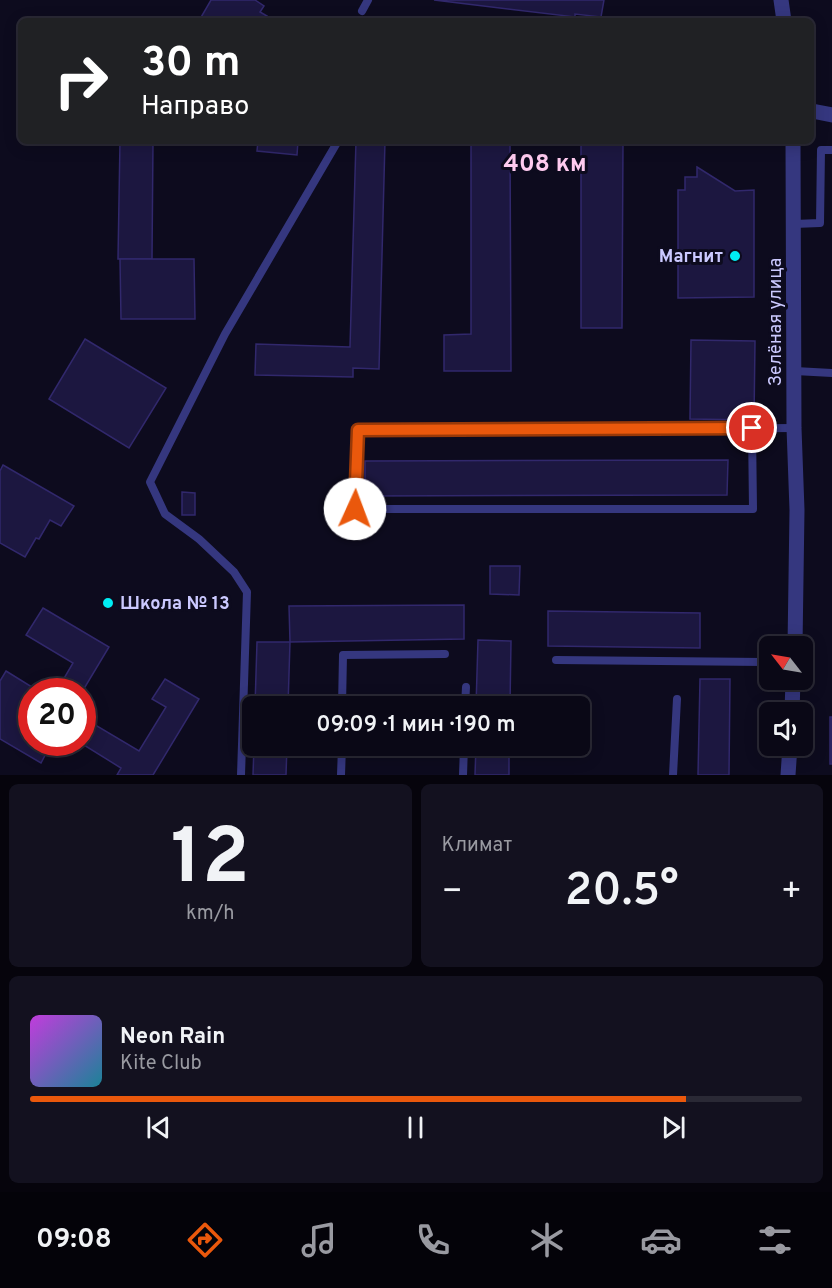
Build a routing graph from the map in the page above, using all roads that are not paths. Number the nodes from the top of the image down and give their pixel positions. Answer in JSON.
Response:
{"nodes":[{"id":1,"x":368,"y":0,"type":"edge"},
{"id":2,"x":782,"y":0,"type":"edge"},
{"id":3,"x":362,"y":11,"type":"dead end"},
{"id":4,"x":784,"y":18,"type":"edge"},
{"id":5,"x":814,"y":111,"type":"edge"},
{"id":6,"x":832,"y":115,"type":"edge"},
{"id":7,"x":336,"y":144,"type":"edge"},
{"id":8,"x":793,"y":144,"type":"edge"},
{"id":9,"x":832,"y":150,"type":"edge"},
{"id":10,"x":794,"y":224,"type":"junction"},
{"id":11,"x":795,"y":371,"type":"junction"},
{"id":12,"x":832,"y":373,"type":"edge"},
{"id":13,"x":752,"y":428,"type":"junction"},
{"id":14,"x":794,"y":428,"type":"junction"},
{"id":15,"x":795,"y":636,"type":"edge"},
{"id":16,"x":445,"y":654,"type":"dead end"},
{"id":17,"x":556,"y":660,"type":"dead end"},
{"id":18,"x":759,"y":662,"type":"edge"},
{"id":19,"x":466,"y":687,"type":"dead end"},
{"id":20,"x":342,"y":696,"type":"edge"},
{"id":21,"x":466,"y":696,"type":"edge"},
{"id":22,"x":677,"y":699,"type":"dead end"},
{"id":23,"x":342,"y":756,"type":"edge"},
{"id":24,"x":464,"y":756,"type":"edge"},
{"id":25,"x":789,"y":756,"type":"edge"},
{"id":26,"x":241,"y":775,"type":"edge"},
{"id":27,"x":341,"y":775,"type":"edge"},
{"id":28,"x":463,"y":775,"type":"edge"},
{"id":29,"x":673,"y":775,"type":"edge"},
{"id":30,"x":788,"y":775,"type":"edge"}],
"edges":[{"from":1,"to":3,"type":"lane"},
{"from":2,"to":4,"type":"street"},
{"from":5,"to":6,"type":"street"},
{"from":7,"to":26,"type":"lane"},
{"from":8,"to":10,"type":"street","name":"Зелёная улица"},
{"from":9,"to":10,"type":"lane"},
{"from":10,"to":11,"type":"street","name":"Зелёная улица"},
{"from":11,"to":12,"type":"lane"},
{"from":11,"to":14,"type":"street","name":"Зелёная улица"},
{"from":13,"to":13,"type":"lane"},
{"from":13,"to":14,"type":"lane"},
{"from":14,"to":15,"type":"street","name":"Зелёная улица"},
{"from":16,"to":20,"type":"lane"},
{"from":17,"to":18,"type":"lane"},
{"from":19,"to":21,"type":"lane"},
{"from":22,"to":29,"type":"lane"},
{"from":23,"to":27,"type":"lane"},
{"from":24,"to":28,"type":"lane"},
{"from":25,"to":30,"type":"street"}]}
